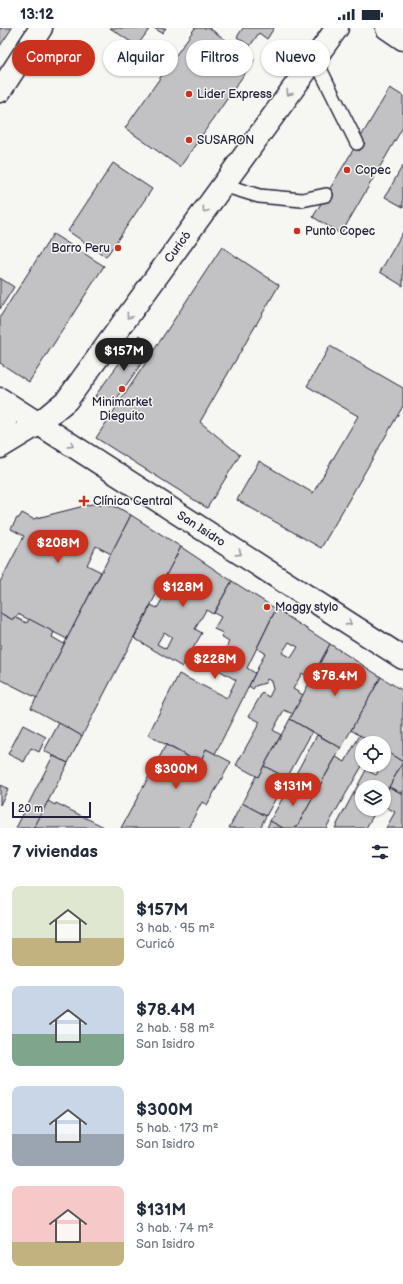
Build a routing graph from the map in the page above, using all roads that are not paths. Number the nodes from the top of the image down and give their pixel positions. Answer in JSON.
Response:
{"nodes":[{"id":1,"x":42,"y":28,"type":"edge"},
{"id":2,"x":337,"y":28,"type":"edge"},
{"id":3,"x":387,"y":28,"type":"edge"},
{"id":4,"x":403,"y":38,"type":"edge"},
{"id":5,"x":327,"y":40,"type":"edge"},
{"id":6,"x":300,"y":76,"type":"edge"},
{"id":7,"x":324,"y":76,"type":"edge"},
{"id":8,"x":0,"y":90,"type":"edge"},
{"id":9,"x":357,"y":143,"type":"dead end"},
{"id":10,"x":223,"y":185,"type":"junction"},
{"id":11,"x":326,"y":195,"type":"dead end"},
{"id":12,"x":0,"y":400,"type":"edge"},
{"id":13,"x":38,"y":424,"type":"junction"},
{"id":14,"x":0,"y":443,"type":"edge"},
{"id":15,"x":0,"y":447,"type":"edge"},
{"id":16,"x":403,"y":658,"type":"edge"}],
"edges":[{"from":1,"to":8,"type":"main road"},
{"from":2,"to":5,"type":"main road","name":"Curicó"},
{"from":3,"to":4,"type":"main road"},
{"from":6,"to":10,"type":"main road","name":"Curicó","one_way":true},
{"from":7,"to":9,"type":"lane"},
{"from":10,"to":11,"type":"lane"},
{"from":10,"to":13,"type":"main road","name":"Curicó","one_way":true},
{"from":12,"to":13,"type":"main road","name":"San Isidro"},
{"from":12,"to":14,"type":"main road"},
{"from":13,"to":15,"type":"main road","name":"Curicó"},
{"from":13,"to":16,"type":"main road","name":"San Isidro","one_way":true}]}
